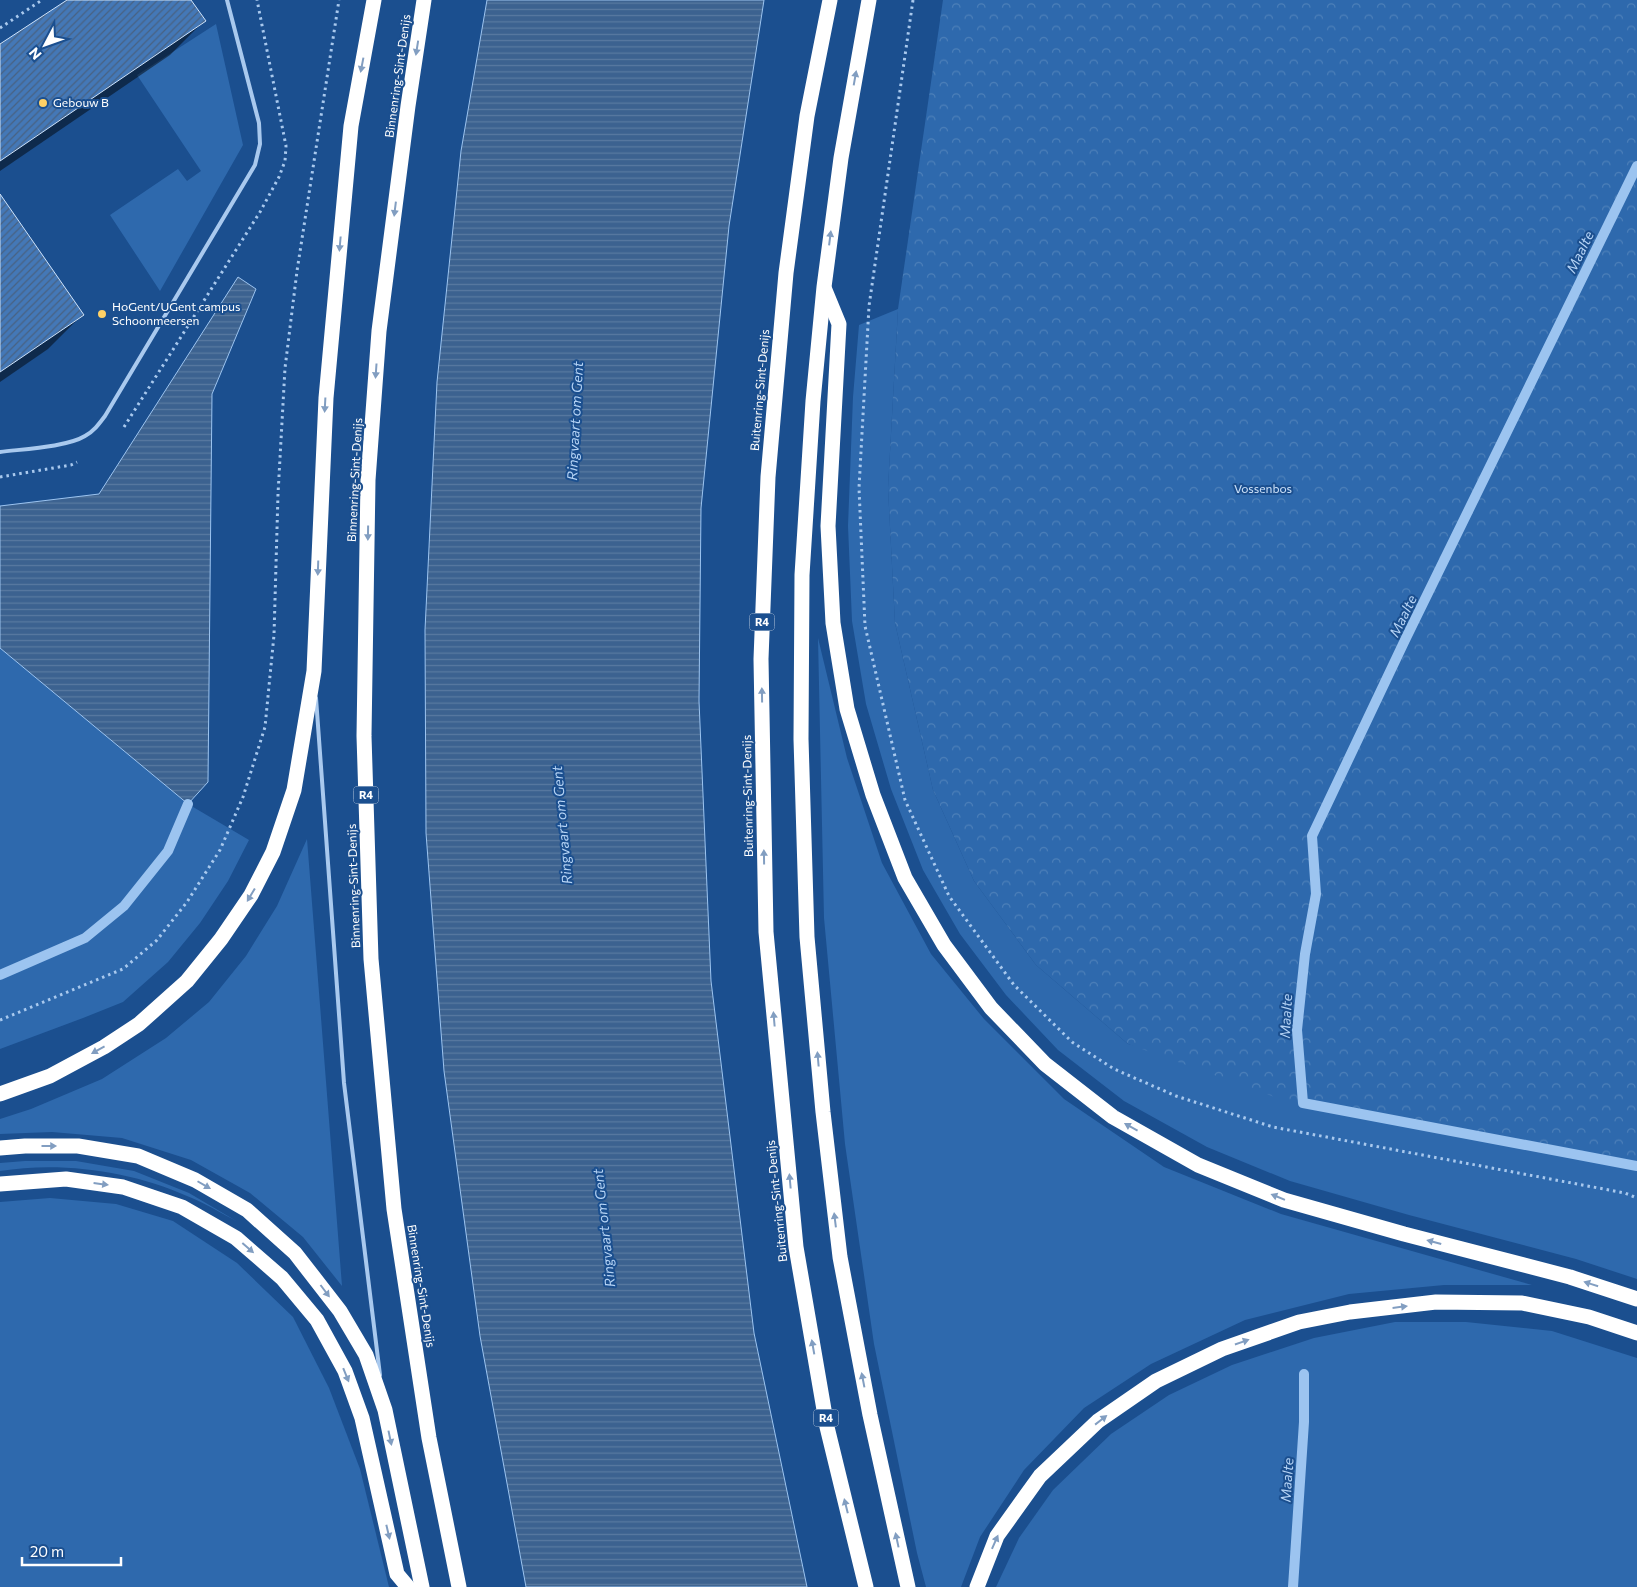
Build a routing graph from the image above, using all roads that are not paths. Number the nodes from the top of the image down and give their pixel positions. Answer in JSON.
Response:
{"nodes":[{"id":1,"x":227,"y":0,"type":"edge"},
{"id":2,"x":374,"y":0,"type":"edge"},
{"id":3,"x":424,"y":0,"type":"edge"},
{"id":4,"x":830,"y":0,"type":"edge"},
{"id":5,"x":869,"y":0,"type":"edge"},
{"id":6,"x":824,"y":286,"type":"junction"},
{"id":7,"x":0,"y":452,"type":"edge"},
{"id":8,"x":314,"y":672,"type":"junction"},
{"id":9,"x":0,"y":1094,"type":"edge"},
{"id":10,"x":0,"y":1148,"type":"edge"},
{"id":11,"x":0,"y":1184,"type":"edge"},
{"id":12,"x":1637,"y":1299,"type":"edge"},
{"id":13,"x":1637,"y":1333,"type":"edge"},
{"id":14,"x":385,"y":1410,"type":"junction"},
{"id":15,"x":408,"y":1587,"type":"edge"},
{"id":16,"x":422,"y":1587,"type":"edge"},
{"id":17,"x":459,"y":1587,"type":"edge"},
{"id":18,"x":866,"y":1587,"type":"edge"},
{"id":19,"x":908,"y":1587,"type":"edge"},
{"id":20,"x":977,"y":1587,"type":"edge"}],
"edges":[{"from":1,"to":7,"type":"lane"},
{"from":2,"to":8,"type":"highway","one_way":true},
{"from":3,"to":17,"type":"highway","name":"Binnenring-Sint-Denijs","number":"R4","one_way":true},
{"from":18,"to":4,"type":"highway","name":"Buitenring-Sint-Denijs","number":"R4","one_way":true},
{"from":6,"to":5,"type":"highway","one_way":true},
{"from":12,"to":6,"type":"highway","one_way":true},
{"from":19,"to":6,"type":"highway","one_way":true},
{"from":8,"to":9,"type":"highway","one_way":true},
{"from":8,"to":14,"type":"lane"},
{"from":10,"to":14,"type":"highway","one_way":true},
{"from":11,"to":15,"type":"highway","one_way":true},
{"from":20,"to":13,"type":"highway","one_way":true},
{"from":14,"to":16,"type":"highway","one_way":true}]}
